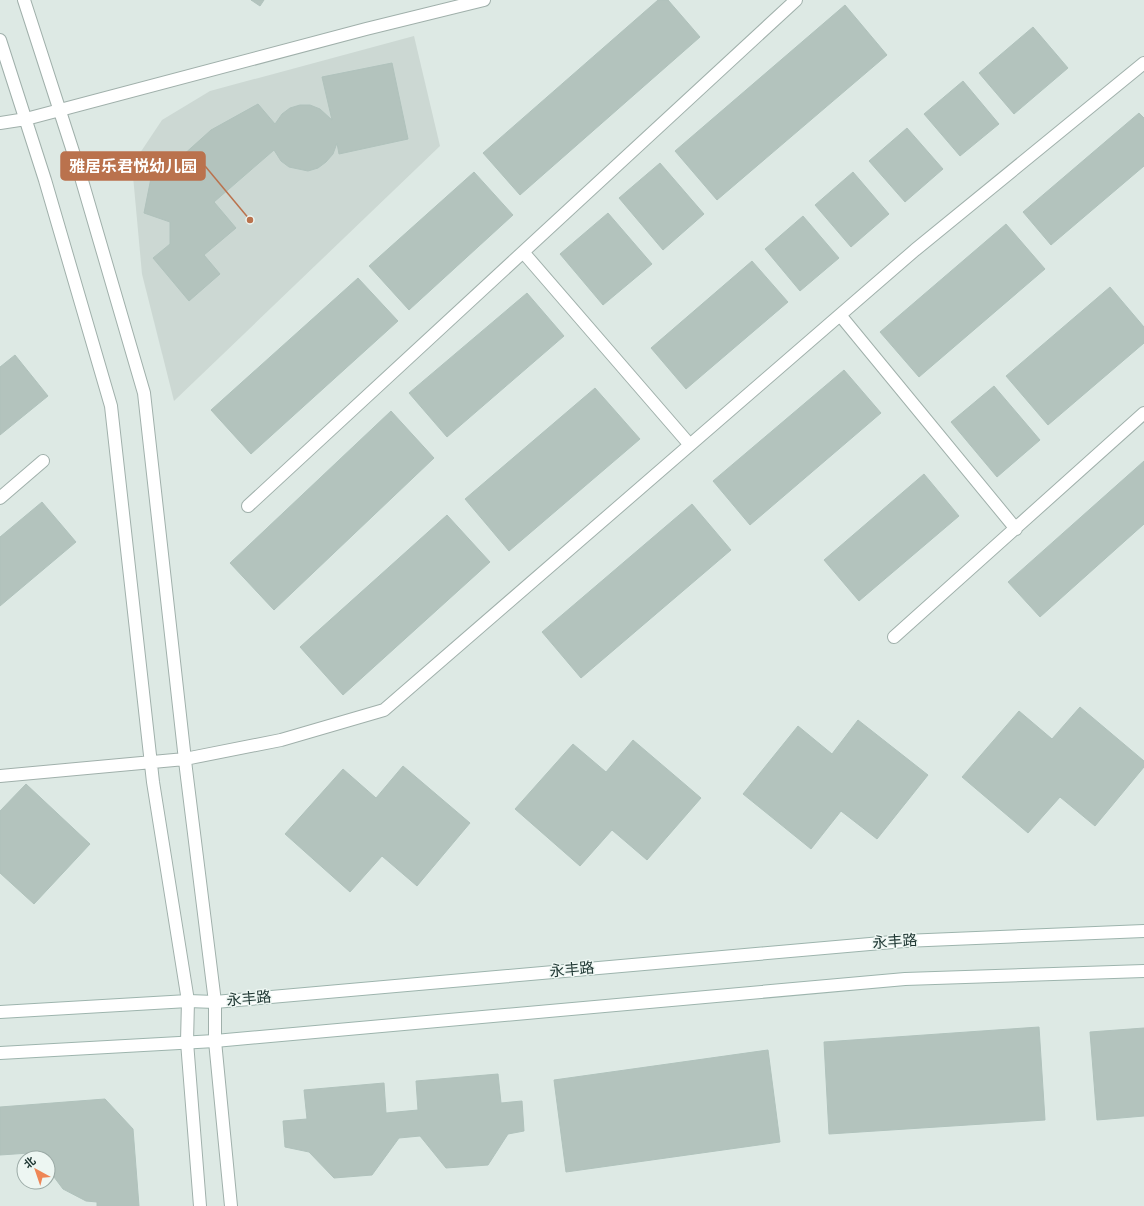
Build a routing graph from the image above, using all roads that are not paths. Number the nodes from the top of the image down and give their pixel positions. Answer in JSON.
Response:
{"nodes":[{"id":1,"x":24,"y":0,"type":"edge"},
{"id":2,"x":484,"y":0,"type":"edge"},
{"id":3,"x":796,"y":0,"type":"edge"},
{"id":4,"x":0,"y":40,"type":"edge"},
{"id":5,"x":1144,"y":63,"type":"edge"},
{"id":6,"x":59,"y":110,"type":"junction"},
{"id":7,"x":26,"y":119,"type":"junction"},
{"id":8,"x":0,"y":123,"type":"edge"},
{"id":9,"x":523,"y":252,"type":"junction"},
{"id":10,"x":840,"y":315,"type":"junction"},
{"id":11,"x":1144,"y":413,"type":"edge"},
{"id":12,"x":690,"y":445,"type":"junction"},
{"id":13,"x":43,"y":461,"type":"dead end"},
{"id":14,"x":0,"y":498,"type":"edge"},
{"id":15,"x":248,"y":506,"type":"dead end"},
{"id":16,"x":1016,"y":529,"type":"junction"},
{"id":17,"x":894,"y":637,"type":"dead end"},
{"id":18,"x":185,"y":758,"type":"junction"},
{"id":19,"x":151,"y":762,"type":"junction"},
{"id":20,"x":0,"y":776,"type":"edge"},
{"id":21,"x":1144,"y":931,"type":"edge"},
{"id":22,"x":1144,"y":970,"type":"edge"},
{"id":23,"x":188,"y":1001,"type":"junction"},
{"id":24,"x":215,"y":1002,"type":"junction"},
{"id":25,"x":0,"y":1012,"type":"edge"},
{"id":26,"x":215,"y":1040,"type":"junction"},
{"id":27,"x":187,"y":1042,"type":"junction"},
{"id":28,"x":0,"y":1054,"type":"edge"},
{"id":29,"x":200,"y":1206,"type":"edge"},
{"id":30,"x":231,"y":1206,"type":"edge"}],
"edges":[{"from":1,"to":6,"type":"street"},
{"from":2,"to":6,"type":"street"},
{"from":3,"to":9,"type":"street"},
{"from":4,"to":7,"type":"street"},
{"from":5,"to":10,"type":"street"},
{"from":6,"to":7,"type":"street"},
{"from":6,"to":18,"type":"street"},
{"from":7,"to":8,"type":"street"},
{"from":7,"to":19,"type":"street"},
{"from":9,"to":12,"type":"street"},
{"from":9,"to":15,"type":"street"},
{"from":10,"to":12,"type":"street"},
{"from":10,"to":16,"type":"street"},
{"from":11,"to":16,"type":"street"},
{"from":12,"to":18,"type":"street"},
{"from":13,"to":14,"type":"street"},
{"from":16,"to":17,"type":"street"},
{"from":18,"to":19,"type":"street"},
{"from":18,"to":24,"type":"street"},
{"from":19,"to":20,"type":"street"},
{"from":19,"to":23,"type":"street"},
{"from":21,"to":24,"type":"street","name":"永丰路"},
{"from":22,"to":26,"type":"street"},
{"from":23,"to":24,"type":"street","name":"永丰路"},
{"from":23,"to":25,"type":"street","name":"永丰路"},
{"from":23,"to":27,"type":"street"},
{"from":24,"to":26,"type":"street"},
{"from":26,"to":27,"type":"street"},
{"from":26,"to":30,"type":"street"},
{"from":27,"to":28,"type":"street"},
{"from":27,"to":29,"type":"street"}]}
